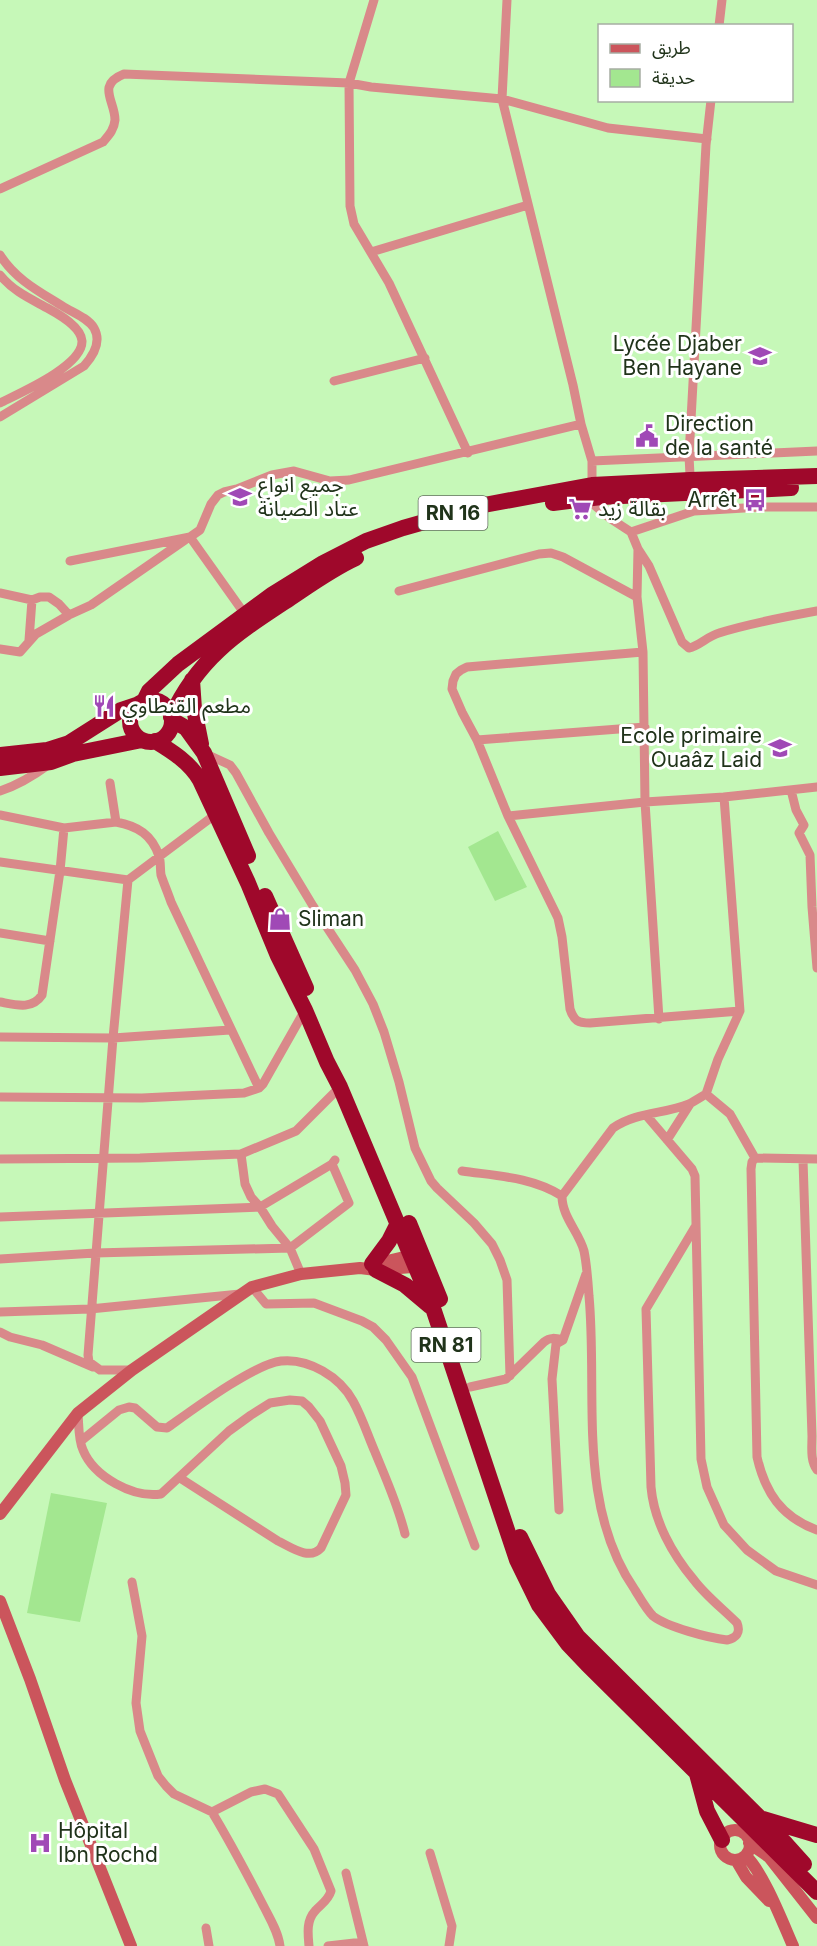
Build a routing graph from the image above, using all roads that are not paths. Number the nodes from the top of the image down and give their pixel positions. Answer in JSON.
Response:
{"nodes":[{"id":1,"x":374,"y":0,"type":"edge"},
{"id":2,"x":507,"y":0,"type":"edge"},
{"id":3,"x":722,"y":0,"type":"edge"},
{"id":4,"x":719,"y":24,"type":"edge"},
{"id":5,"x":349,"y":83,"type":"junction"},
{"id":6,"x":502,"y":99,"type":"junction"},
{"id":7,"x":711,"y":102,"type":"edge"},
{"id":8,"x":707,"y":139,"type":"junction"},
{"id":9,"x":0,"y":189,"type":"edge"},
{"id":10,"x":528,"y":205,"type":"junction"},
{"id":11,"x":371,"y":252,"type":"junction"},
{"id":12,"x":0,"y":255,"type":"edge"},
{"id":13,"x":0,"y":275,"type":"edge"},
{"id":14,"x":425,"y":358,"type":"junction"},
{"id":15,"x":334,"y":381,"type":"dead end"},
{"id":16,"x":0,"y":403,"type":"edge"},
{"id":17,"x":0,"y":417,"type":"edge"},
{"id":18,"x":581,"y":424,"type":"junction"},
{"id":19,"x":817,"y":452,"type":"edge"},
{"id":20,"x":468,"y":453,"type":"junction"},
{"id":21,"x":689,"y":456,"type":"junction"},
{"id":22,"x":592,"y":461,"type":"junction"},
{"id":23,"x":817,"y":476,"type":"edge"},
{"id":24,"x":691,"y":487,"type":"junction"},
{"id":25,"x":817,"y":487,"type":"edge"},
{"id":26,"x":589,"y":492,"type":"junction"},
{"id":27,"x":817,"y":507,"type":"edge"},
{"id":28,"x":694,"y":511,"type":"junction"},
{"id":29,"x":631,"y":532,"type":"junction"},
{"id":30,"x":189,"y":538,"type":"junction"},
{"id":31,"x":638,"y":549,"type":"junction"},
{"id":32,"x":70,"y":561,"type":"dead end"},
{"id":33,"x":399,"y":591,"type":"dead end"},
{"id":34,"x":0,"y":592,"type":"edge"},
{"id":35,"x":637,"y":597,"type":"junction"},
{"id":36,"x":32,"y":600,"type":"junction"},
{"id":37,"x":817,"y":611,"type":"edge"},
{"id":38,"x":244,"y":614,"type":"junction"},
{"id":39,"x":69,"y":615,"type":"junction"},
{"id":40,"x":29,"y":640,"type":"junction"},
{"id":41,"x":0,"y":649,"type":"edge"},
{"id":42,"x":643,"y":652,"type":"junction"},
{"id":43,"x":192,"y":680,"type":"junction"},
{"id":44,"x":142,"y":703,"type":"junction"},
{"id":45,"x":172,"y":718,"type":"junction"},
{"id":46,"x":645,"y":727,"type":"junction"},
{"id":47,"x":477,"y":740,"type":"junction"},
{"id":48,"x":149,"y":741,"type":"junction"},
{"id":49,"x":204,"y":753,"type":"junction"},
{"id":50,"x":54,"y":754,"type":"junction"},
{"id":51,"x":0,"y":755,"type":"edge"},
{"id":52,"x":0,"y":768,"type":"edge"},
{"id":53,"x":110,"y":783,"type":"dead end"},
{"id":54,"x":817,"y":787,"type":"edge"},
{"id":55,"x":791,"y":790,"type":"junction"},
{"id":56,"x":0,"y":791,"type":"edge"},
{"id":57,"x":724,"y":797,"type":"junction"},
{"id":58,"x":645,"y":802,"type":"junction"},
{"id":59,"x":216,"y":814,"type":"junction"},
{"id":60,"x":0,"y":815,"type":"edge"},
{"id":61,"x":508,"y":816,"type":"junction"},
{"id":62,"x":117,"y":822,"type":"junction"},
{"id":63,"x":64,"y":828,"type":"junction"},
{"id":64,"x":159,"y":856,"type":"junction"},
{"id":65,"x":0,"y":862,"type":"edge"},
{"id":66,"x":60,"y":870,"type":"junction"},
{"id":67,"x":128,"y":880,"type":"junction"},
{"id":68,"x":814,"y":907,"type":"edge"},
{"id":69,"x":0,"y":933,"type":"edge"},
{"id":70,"x":50,"y":941,"type":"junction"},
{"id":71,"x":817,"y":968,"type":"edge"},
{"id":72,"x":0,"y":1002,"type":"edge"},
{"id":73,"x":305,"y":1010,"type":"junction"},
{"id":74,"x":740,"y":1011,"type":"junction"},
{"id":75,"x":659,"y":1019,"type":"junction"},
{"id":76,"x":230,"y":1030,"type":"junction"},
{"id":77,"x":0,"y":1037,"type":"edge"},
{"id":78,"x":113,"y":1038,"type":"junction"},
{"id":79,"x":340,"y":1087,"type":"junction"},
{"id":80,"x":259,"y":1088,"type":"junction"},
{"id":81,"x":706,"y":1094,"type":"junction"},
{"id":82,"x":0,"y":1097,"type":"edge"},
{"id":83,"x":108,"y":1098,"type":"junction"},
{"id":84,"x":690,"y":1104,"type":"junction"},
{"id":85,"x":646,"y":1116,"type":"junction"},
{"id":86,"x":667,"y":1140,"type":"junction"},
{"id":87,"x":241,"y":1155,"type":"junction"},
{"id":88,"x":103,"y":1157,"type":"junction"},
{"id":89,"x":755,"y":1158,"type":"junction"},
{"id":90,"x":0,"y":1159,"type":"edge"},
{"id":91,"x":817,"y":1159,"type":"edge"},
{"id":92,"x":804,"y":1160,"type":"junction"},
{"id":93,"x":462,"y":1171,"type":"dead end"},
{"id":94,"x":562,"y":1196,"type":"junction"},
{"id":95,"x":260,"y":1207,"type":"junction"},
{"id":96,"x":99,"y":1212,"type":"junction"},
{"id":97,"x":0,"y":1216,"type":"edge"},
{"id":98,"x":398,"y":1223,"type":"junction"},
{"id":99,"x":695,"y":1227,"type":"junction"},
{"id":100,"x":291,"y":1248,"type":"junction"},
{"id":101,"x":95,"y":1253,"type":"junction"},
{"id":102,"x":0,"y":1259,"type":"edge"},
{"id":103,"x":419,"y":1261,"type":"junction"},
{"id":104,"x":369,"y":1267,"type":"junction"},
{"id":105,"x":587,"y":1272,"type":"junction"},
{"id":106,"x":301,"y":1274,"type":"junction"},
{"id":107,"x":252,"y":1287,"type":"junction"},
{"id":108,"x":240,"y":1294,"type":"junction"},
{"id":109,"x":433,"y":1308,"type":"junction"},
{"id":110,"x":90,"y":1309,"type":"junction"},
{"id":111,"x":0,"y":1312,"type":"edge"},
{"id":112,"x":0,"y":1332,"type":"edge"},
{"id":113,"x":563,"y":1340,"type":"junction"},
{"id":114,"x":132,"y":1370,"type":"junction"},
{"id":115,"x":100,"y":1371,"type":"junction"},
{"id":116,"x":510,"y":1376,"type":"junction"},
{"id":117,"x":470,"y":1387,"type":"junction"},
{"id":118,"x":78,"y":1413,"type":"junction"},
{"id":119,"x":81,"y":1441,"type":"junction"},
{"id":120,"x":817,"y":1470,"type":"edge"},
{"id":121,"x":180,"y":1478,"type":"junction"},
{"id":122,"x":559,"y":1510,"type":"dead end"},
{"id":123,"x":0,"y":1514,"type":"edge"},
{"id":124,"x":817,"y":1530,"type":"edge"},
{"id":125,"x":405,"y":1534,"type":"dead end"},
{"id":126,"x":475,"y":1546,"type":"dead end"},
{"id":127,"x":132,"y":1582,"type":"dead end"},
{"id":128,"x":817,"y":1585,"type":"edge"},
{"id":129,"x":0,"y":1601,"type":"edge"},
{"id":130,"x":696,"y":1770,"type":"junction"},
{"id":131,"x":212,"y":1812,"type":"junction"},
{"id":132,"x":761,"y":1819,"type":"junction"},
{"id":133,"x":817,"y":1835,"type":"edge"},
{"id":134,"x":722,"y":1840,"type":"junction"},
{"id":135,"x":769,"y":1842,"type":"junction"},
{"id":136,"x":745,"y":1850,"type":"junction"},
{"id":137,"x":430,"y":1853,"type":"dead end"},
{"id":138,"x":346,"y":1873,"type":"dead end"},
{"id":139,"x":817,"y":1877,"type":"edge"},
{"id":140,"x":788,"y":1880,"type":"junction"},
{"id":141,"x":817,"y":1892,"type":"edge"},
{"id":142,"x":770,"y":1896,"type":"junction"},
{"id":143,"x":776,"y":1909,"type":"junction"},
{"id":144,"x":817,"y":1918,"type":"edge"},
{"id":145,"x":206,"y":1928,"type":"dead end"},
{"id":146,"x":363,"y":1944,"type":"edge"},
{"id":147,"x":131,"y":1946,"type":"edge"},
{"id":148,"x":209,"y":1946,"type":"edge"},
{"id":149,"x":280,"y":1946,"type":"edge"},
{"id":150,"x":309,"y":1946,"type":"edge"},
{"id":151,"x":328,"y":1946,"type":"edge"},
{"id":152,"x":449,"y":1946,"type":"edge"},
{"id":153,"x":793,"y":1946,"type":"edge"}],
"edges":[{"from":1,"to":5,"type":"street"},
{"from":2,"to":6,"type":"street"},
{"from":3,"to":4,"type":"street"},
{"from":5,"to":6,"type":"street"},
{"from":5,"to":9,"type":"street"},
{"from":5,"to":11,"type":"street"},
{"from":6,"to":8,"type":"street"},
{"from":6,"to":10,"type":"street"},
{"from":7,"to":8,"type":"street"},
{"from":8,"to":21,"type":"street"},
{"from":10,"to":11,"type":"street"},
{"from":10,"to":18,"type":"street"},
{"from":11,"to":14,"type":"street"},
{"from":12,"to":17,"type":"street"},
{"from":13,"to":16,"type":"street"},
{"from":14,"to":15,"type":"street"},
{"from":14,"to":20,"type":"street"},
{"from":18,"to":20,"type":"street"},
{"from":18,"to":22,"type":"street"},
{"from":19,"to":21,"type":"street"},
{"from":20,"to":30,"type":"street"},
{"from":21,"to":22,"type":"street"},
{"from":21,"to":24,"type":"street"},
{"from":22,"to":26,"type":"street"},
{"from":23,"to":24,"type":"highway","number":"RN 16"},
{"from":24,"to":25,"type":"highway","number":"RN 16"},
{"from":24,"to":26,"type":"highway","number":"RN 16"},
{"from":24,"to":28,"type":"street"},
{"from":26,"to":29,"type":"street"},
{"from":26,"to":38,"type":"highway","number":"RN 16"},
{"from":26,"to":43,"type":"highway","number":"RN 16"},
{"from":27,"to":28,"type":"street"},
{"from":28,"to":29,"type":"street"},
{"from":29,"to":31,"type":"street"},
{"from":30,"to":32,"type":"street"},
{"from":30,"to":38,"type":"street"},
{"from":30,"to":39,"type":"street"},
{"from":31,"to":35,"type":"street"},
{"from":31,"to":37,"type":"street"},
{"from":33,"to":35,"type":"street"},
{"from":34,"to":36,"type":"street"},
{"from":35,"to":42,"type":"street"},
{"from":36,"to":39,"type":"street"},
{"from":36,"to":40,"type":"street"},
{"from":38,"to":44,"type":"highway","number":"RN 16"},
{"from":39,"to":40,"type":"street"},
{"from":40,"to":41,"type":"street"},
{"from":42,"to":46,"type":"street"},
{"from":42,"to":47,"type":"street"},
{"from":43,"to":45,"type":"highway","number":"RN 16"},
{"from":43,"to":49,"type":"highway"},
{"from":44,"to":45,"type":"highway"},
{"from":44,"to":48,"type":"highway"},
{"from":44,"to":50,"type":"highway","number":"RN 16"},
{"from":45,"to":48,"type":"highway"},
{"from":45,"to":49,"type":"highway","number":"RN 81"},
{"from":46,"to":47,"type":"street"},
{"from":46,"to":58,"type":"street"},
{"from":47,"to":61,"type":"street"},
{"from":48,"to":50,"type":"highway","number":"RN 16"},
{"from":48,"to":59,"type":"highway","number":"RN 81"},
{"from":49,"to":103,"type":"highway","number":"RN 81"},
{"from":49,"to":116,"type":"street"},
{"from":50,"to":51,"type":"highway","number":"RN 16"},
{"from":50,"to":52,"type":"highway","number":"RN 16"},
{"from":50,"to":56,"type":"street"},
{"from":53,"to":62,"type":"street"},
{"from":54,"to":55,"type":"street"},
{"from":55,"to":57,"type":"street"},
{"from":55,"to":68,"type":"street"},
{"from":57,"to":58,"type":"street"},
{"from":57,"to":74,"type":"street"},
{"from":58,"to":61,"type":"street"},
{"from":58,"to":75,"type":"street"},
{"from":59,"to":64,"type":"street"},
{"from":59,"to":73,"type":"highway","number":"RN 81"},
{"from":60,"to":63,"type":"street"},
{"from":61,"to":75,"type":"street"},
{"from":62,"to":63,"type":"street"},
{"from":62,"to":64,"type":"street"},
{"from":63,"to":66,"type":"street"},
{"from":64,"to":67,"type":"street"},
{"from":64,"to":76,"type":"street"},
{"from":65,"to":66,"type":"street"},
{"from":66,"to":67,"type":"street"},
{"from":66,"to":70,"type":"street"},
{"from":67,"to":78,"type":"street"},
{"from":68,"to":71,"type":"street"},
{"from":69,"to":70,"type":"street"},
{"from":70,"to":72,"type":"street"},
{"from":73,"to":79,"type":"highway","number":"RN 81"},
{"from":73,"to":80,"type":"street"},
{"from":74,"to":75,"type":"street"},
{"from":74,"to":81,"type":"street"},
{"from":76,"to":78,"type":"street"},
{"from":76,"to":80,"type":"street"},
{"from":77,"to":78,"type":"street"},
{"from":78,"to":83,"type":"street"},
{"from":79,"to":87,"type":"street"},
{"from":79,"to":98,"type":"highway","number":"RN 81"},
{"from":80,"to":83,"type":"street"},
{"from":81,"to":84,"type":"street"},
{"from":81,"to":89,"type":"street"},
{"from":82,"to":83,"type":"street"},
{"from":83,"to":88,"type":"street"},
{"from":84,"to":85,"type":"street"},
{"from":84,"to":86,"type":"street"},
{"from":85,"to":86,"type":"street"},
{"from":85,"to":94,"type":"street"},
{"from":86,"to":99,"type":"street"},
{"from":87,"to":88,"type":"street"},
{"from":87,"to":95,"type":"street"},
{"from":88,"to":90,"type":"street"},
{"from":88,"to":96,"type":"street"},
{"from":89,"to":92,"type":"street"},
{"from":89,"to":124,"type":"street"},
{"from":91,"to":92,"type":"street"},
{"from":92,"to":120,"type":"street"},
{"from":93,"to":94,"type":"street"},
{"from":94,"to":105,"type":"street"},
{"from":95,"to":96,"type":"street"},
{"from":95,"to":100,"type":"street"},
{"from":95,"to":100,"type":"street"},
{"from":96,"to":97,"type":"street"},
{"from":96,"to":101,"type":"street"},
{"from":98,"to":103,"type":"highway","number":"RN 81"},
{"from":98,"to":104,"type":"highway"},
{"from":99,"to":105,"type":"street"},
{"from":99,"to":128,"type":"street"},
{"from":100,"to":101,"type":"street"},
{"from":100,"to":106,"type":"street"},
{"from":101,"to":102,"type":"street"},
{"from":101,"to":110,"type":"street"},
{"from":103,"to":104,"type":"street"},
{"from":103,"to":109,"type":"highway","number":"RN 81"},
{"from":103,"to":117,"type":"highway","number":"RN 81"},
{"from":104,"to":106,"type":"street"},
{"from":104,"to":109,"type":"highway"},
{"from":105,"to":113,"type":"street"},
{"from":106,"to":107,"type":"street"},
{"from":107,"to":108,"type":"street"},
{"from":107,"to":126,"type":"street"},
{"from":108,"to":110,"type":"street"},
{"from":108,"to":114,"type":"street"},
{"from":109,"to":130,"type":"highway","number":"RN 81"},
{"from":110,"to":111,"type":"street"},
{"from":110,"to":115,"type":"street"},
{"from":112,"to":115,"type":"street"},
{"from":113,"to":116,"type":"street"},
{"from":113,"to":122,"type":"street"},
{"from":114,"to":115,"type":"street"},
{"from":114,"to":118,"type":"street"},
{"from":116,"to":117,"type":"street"},
{"from":117,"to":132,"type":"highway","number":"RN 81"},
{"from":118,"to":119,"type":"street"},
{"from":118,"to":123,"type":"street"},
{"from":119,"to":121,"type":"street"},
{"from":119,"to":125,"type":"street"},
{"from":121,"to":121,"type":"street"},
{"from":127,"to":131,"type":"street"},
{"from":129,"to":147,"type":"street"},
{"from":130,"to":134,"type":"highway"},
{"from":130,"to":135,"type":"highway","number":"RN 81"},
{"from":131,"to":149,"type":"street"},
{"from":131,"to":150,"type":"street"},
{"from":132,"to":133,"type":"highway"},
{"from":132,"to":139,"type":"highway","number":"RN 81"},
{"from":134,"to":136,"type":"street"},
{"from":134,"to":136,"type":"street"},
{"from":135,"to":136,"type":"highway"},
{"from":135,"to":141,"type":"highway","number":"RN 81"},
{"from":136,"to":140,"type":"street"},
{"from":136,"to":142,"type":"street"},
{"from":136,"to":143,"type":"street"},
{"from":137,"to":152,"type":"street"},
{"from":138,"to":146,"type":"street"},
{"from":140,"to":142,"type":"street"},
{"from":140,"to":144,"type":"street"},
{"from":142,"to":143,"type":"street"},
{"from":143,"to":153,"type":"street"},
{"from":145,"to":148,"type":"street"},
{"from":146,"to":151,"type":"street"}]}
